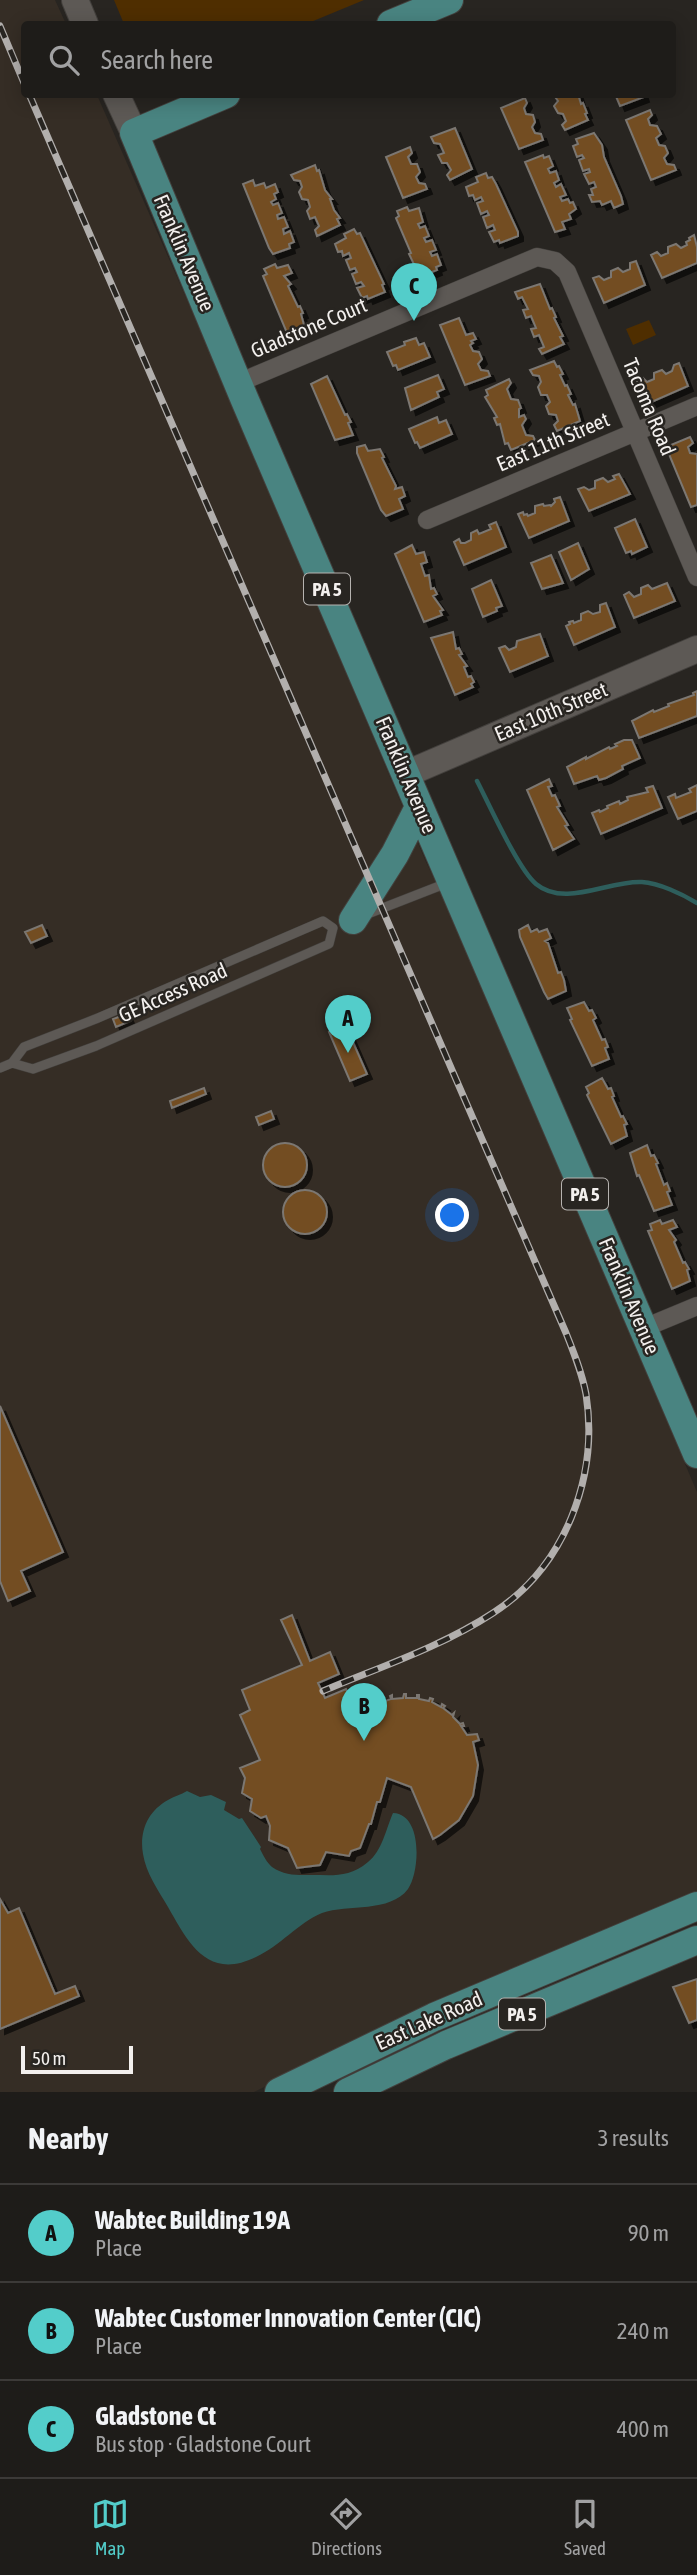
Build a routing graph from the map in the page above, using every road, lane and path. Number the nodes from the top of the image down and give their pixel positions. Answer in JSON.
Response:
{"nodes":[{"id":1,"x":75,"y":0,"type":"edge"},
{"id":2,"x":449,"y":0,"type":"edge"},
{"id":3,"x":84,"y":21,"type":"edge"},
{"id":4,"x":398,"y":21,"type":"edge"},
{"id":5,"x":118,"y":98,"type":"edge"},
{"id":6,"x":217,"y":98,"type":"edge"},
{"id":7,"x":134,"y":133,"type":"junction"},
{"id":8,"x":553,"y":260,"type":"joint"},
{"id":9,"x":238,"y":383,"type":"junction"},
{"id":10,"x":697,"y":405,"type":"edge"},
{"id":11,"x":635,"y":431,"type":"junction"},
{"id":12,"x":427,"y":520,"type":"dead end"},
{"id":13,"x":697,"y":577,"type":"edge"},
{"id":14,"x":697,"y":649,"type":"edge"},
{"id":15,"x":405,"y":774,"type":"junction"},
{"id":16,"x":419,"y":807,"type":"junction"},
{"id":17,"x":452,"y":881,"type":"junction"},
{"id":18,"x":343,"y":924,"type":"junction"},
{"id":19,"x":12,"y":1063,"type":"junction"},
{"id":20,"x":0,"y":1068,"type":"edge"},
{"id":21,"x":697,"y":1306,"type":"edge"},
{"id":22,"x":644,"y":1328,"type":"junction"},
{"id":23,"x":697,"y":1454,"type":"edge"},
{"id":24,"x":697,"y":1906,"type":"edge"},
{"id":25,"x":697,"y":1940,"type":"edge"},
{"id":26,"x":333,"y":2080,"type":"edge"},
{"id":27,"x":279,"y":2092,"type":"edge"},
{"id":28,"x":348,"y":2092,"type":"edge"}],
"edges":[{"from":1,"to":3,"type":"street"},
{"from":2,"to":4,"type":"main road"},
{"from":5,"to":7,"type":"street","name":"Franklin Avenue"},
{"from":6,"to":7,"type":"main road"},
{"from":7,"to":9,"type":"main road","name":"Franklin Avenue","number":"PA 5"},
{"from":8,"to":9,"type":"street","name":"Gladstone Court"},
{"from":8,"to":11,"type":"street","name":"Tacoma Road"},
{"from":9,"to":15,"type":"main road","name":"Franklin Avenue","number":"PA 5"},
{"from":10,"to":11,"type":"street","name":"East 11th Street"},
{"from":11,"to":12,"type":"street","name":"East 11th Street"},
{"from":11,"to":13,"type":"street","name":"Tacoma Road"},
{"from":14,"to":15,"type":"street","name":"East 10th Street"},
{"from":15,"to":16,"type":"main road","name":"Franklin Avenue","number":"PA 5"},
{"from":16,"to":17,"type":"main road","name":"Franklin Avenue","number":"PA 5"},
{"from":16,"to":18,"type":"main road"},
{"from":17,"to":18,"type":"lane","name":"GE Access Road"},
{"from":17,"to":22,"type":"main road","name":"Franklin Avenue","number":"PA 5"},
{"from":18,"to":19,"type":"lane","name":"GE Access Road"},
{"from":18,"to":19,"type":"lane","name":"GE Access Road"},
{"from":19,"to":20,"type":"lane","name":"GE Access Road"},
{"from":21,"to":22,"type":"street"},
{"from":22,"to":23,"type":"main road","name":"Franklin Avenue","number":"PA 5"},
{"from":24,"to":26,"type":"main road","name":"East Lake Road","number":"PA 5"},
{"from":25,"to":28,"type":"main road","name":"East Lake Road","number":"PA 5"},
{"from":26,"to":27,"type":"main road","name":"East Lake Road","number":"PA 5"}]}
